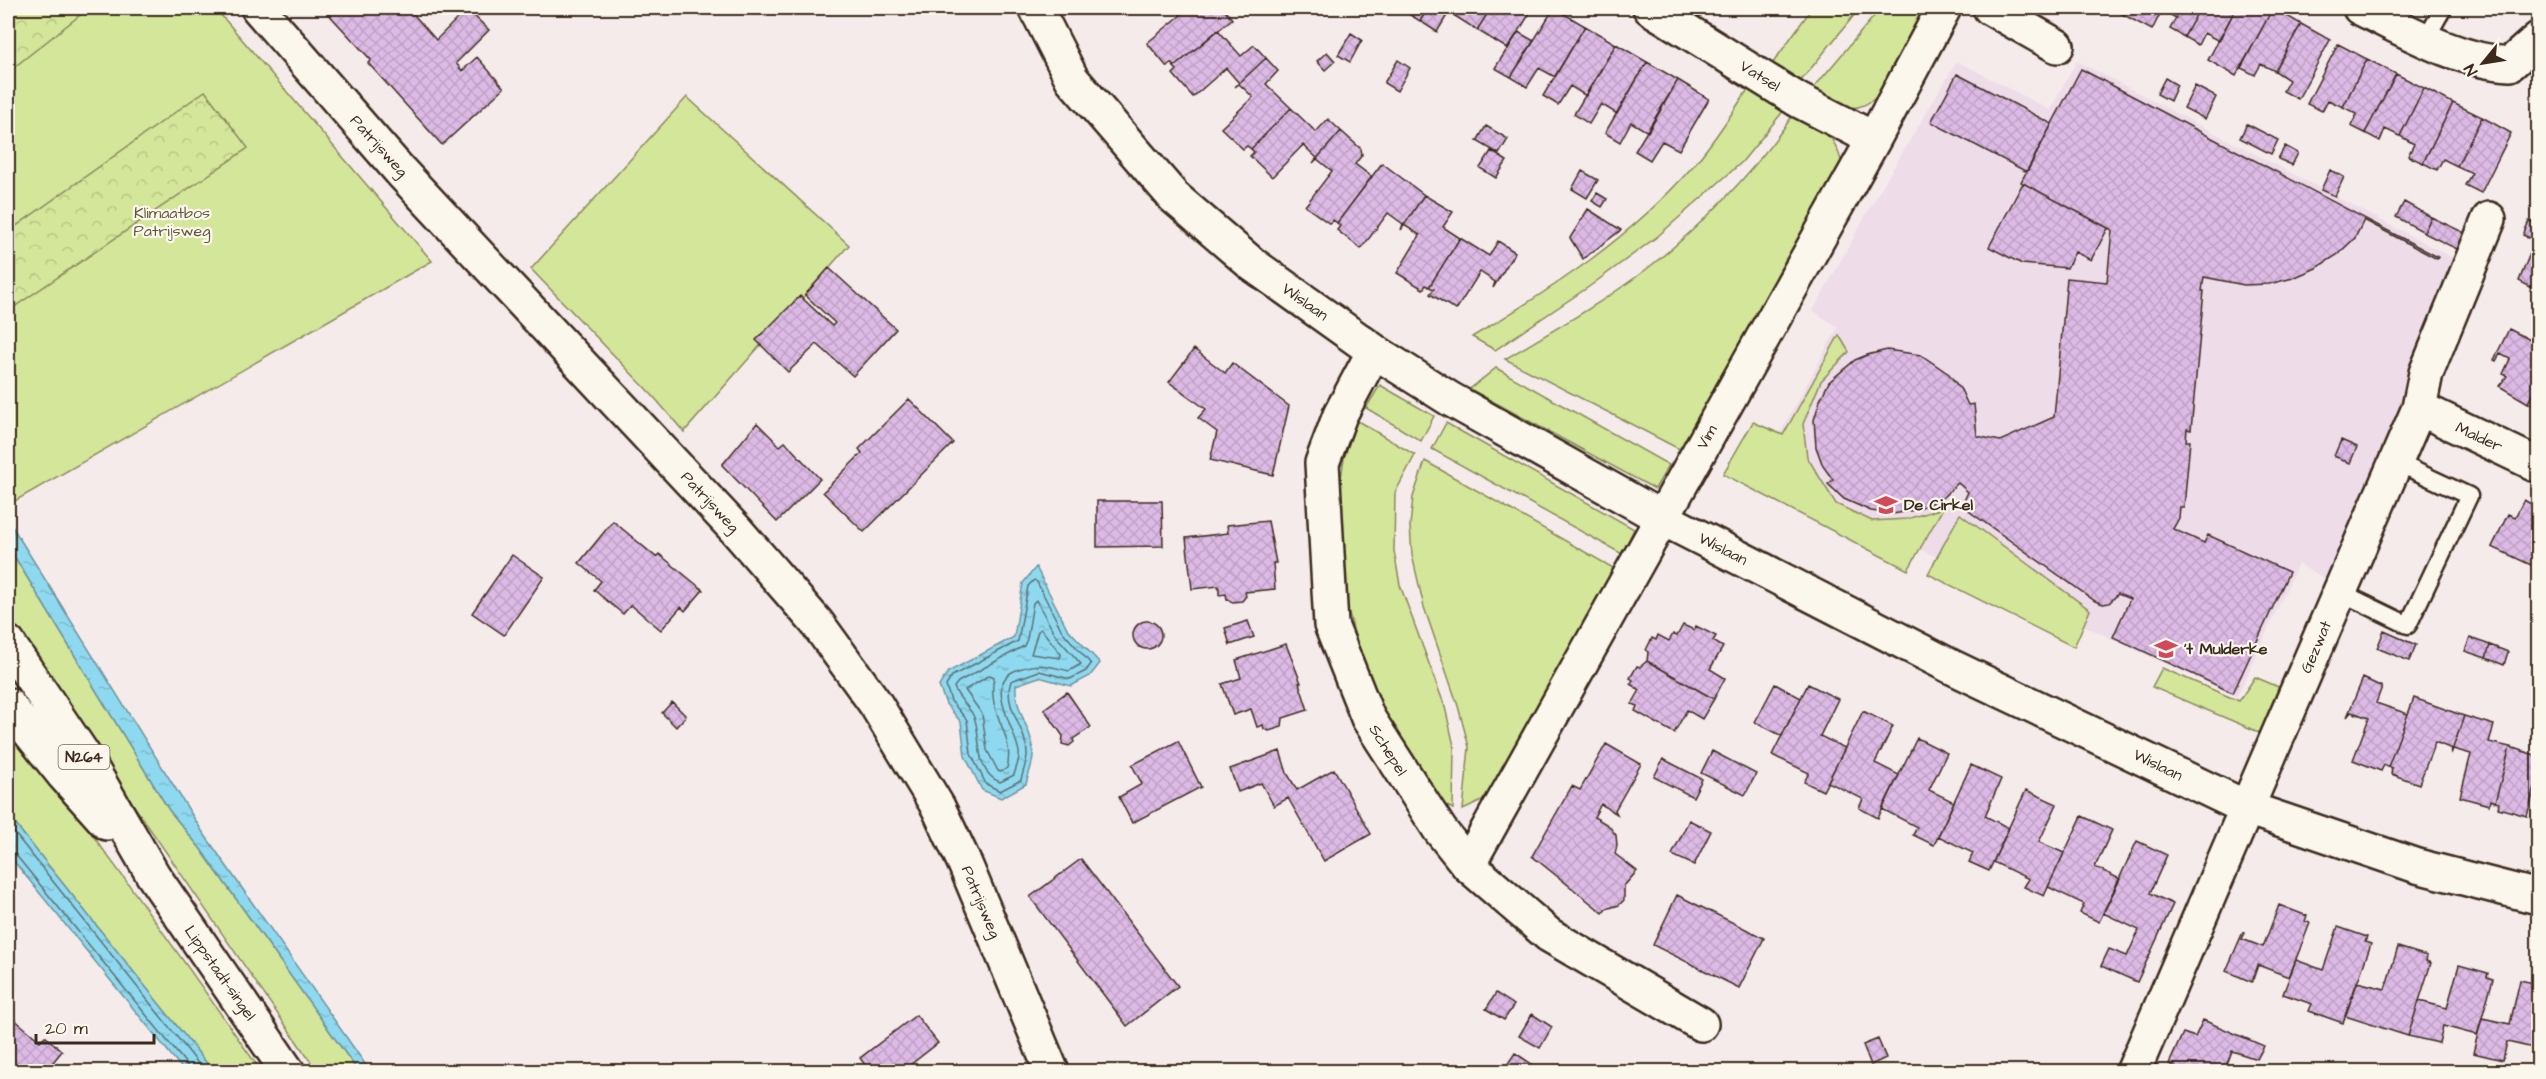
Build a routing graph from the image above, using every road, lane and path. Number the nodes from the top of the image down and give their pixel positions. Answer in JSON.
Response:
{"nodes":[{"id":1,"x":258,"y":8,"type":"edge"},
{"id":2,"x":1036,"y":8,"type":"edge"},
{"id":3,"x":1650,"y":8,"type":"edge"},
{"id":4,"x":1944,"y":8,"type":"edge"},
{"id":5,"x":1990,"y":8,"type":"edge"},
{"id":6,"x":2360,"y":8,"type":"edge"},
{"id":7,"x":2443,"y":8,"type":"edge"},
{"id":8,"x":2538,"y":39,"type":"edge"},
{"id":9,"x":2425,"y":40,"type":"junction"},
{"id":10,"x":2057,"y":46,"type":"dead end"},
{"id":11,"x":1874,"y":139,"type":"junction"},
{"id":12,"x":2490,"y":219,"type":"dead end"},
{"id":13,"x":1374,"y":351,"type":"junction"},
{"id":14,"x":2419,"y":408,"type":"junction"},
{"id":15,"x":2396,"y":462,"type":"junction"},
{"id":16,"x":2538,"y":465,"type":"edge"},
{"id":17,"x":1662,"y":518,"type":"junction"},
{"id":18,"x":2340,"y":592,"type":"junction"},
{"id":19,"x":8,"y":643,"type":"edge"},
{"id":20,"x":8,"y":705,"type":"edge"},
{"id":21,"x":2247,"y":808,"type":"junction"},
{"id":22,"x":1468,"y":865,"type":"junction"},
{"id":23,"x":153,"y":875,"type":"junction"},
{"id":24,"x":2538,"y":897,"type":"edge"},
{"id":25,"x":1701,"y":1024,"type":"dead end"},
{"id":26,"x":288,"y":1071,"type":"edge"},
{"id":27,"x":1052,"y":1071,"type":"edge"},
{"id":28,"x":2133,"y":1071,"type":"edge"}],
"edges":[{"from":1,"to":27,"type":"street","name":"Patrijsweg"},
{"from":2,"to":13,"type":"street","name":"Wislaan"},
{"from":3,"to":11,"type":"street","name":"Vatsel"},
{"from":4,"to":11,"type":"street","name":"Vim"},
{"from":5,"to":10,"type":"street"},
{"from":6,"to":9,"type":"street"},
{"from":7,"to":9,"type":"lane"},
{"from":8,"to":9,"type":"street"},
{"from":11,"to":17,"type":"street","name":"Vim"},
{"from":12,"to":14,"type":"street","name":"Gezwat"},
{"from":13,"to":17,"type":"street","name":"Wislaan"},
{"from":13,"to":22,"type":"street","name":"Schepel"},
{"from":14,"to":15,"type":"street","name":"Gezwat"},
{"from":14,"to":16,"type":"street","name":"Malder"},
{"from":15,"to":18,"type":"street","name":"Gezwat"},
{"from":15,"to":18,"type":"lane"},
{"from":17,"to":21,"type":"street","name":"Wislaan"},
{"from":17,"to":22,"type":"street","name":"Vim"},
{"from":18,"to":21,"type":"street","name":"Gezwat"},
{"from":19,"to":23,"type":"street","name":"Lippstadt-singel","number":"N264"},
{"from":20,"to":23,"type":"street","name":"Lippstadt-singel","number":"N264"},
{"from":21,"to":24,"type":"street","name":"Wislaan"},
{"from":21,"to":28,"type":"street","name":"Gezwat"},
{"from":22,"to":25,"type":"street","name":"Schepel"},
{"from":23,"to":26,"type":"street","name":"Lippstadt-singel","number":"N264"}]}
